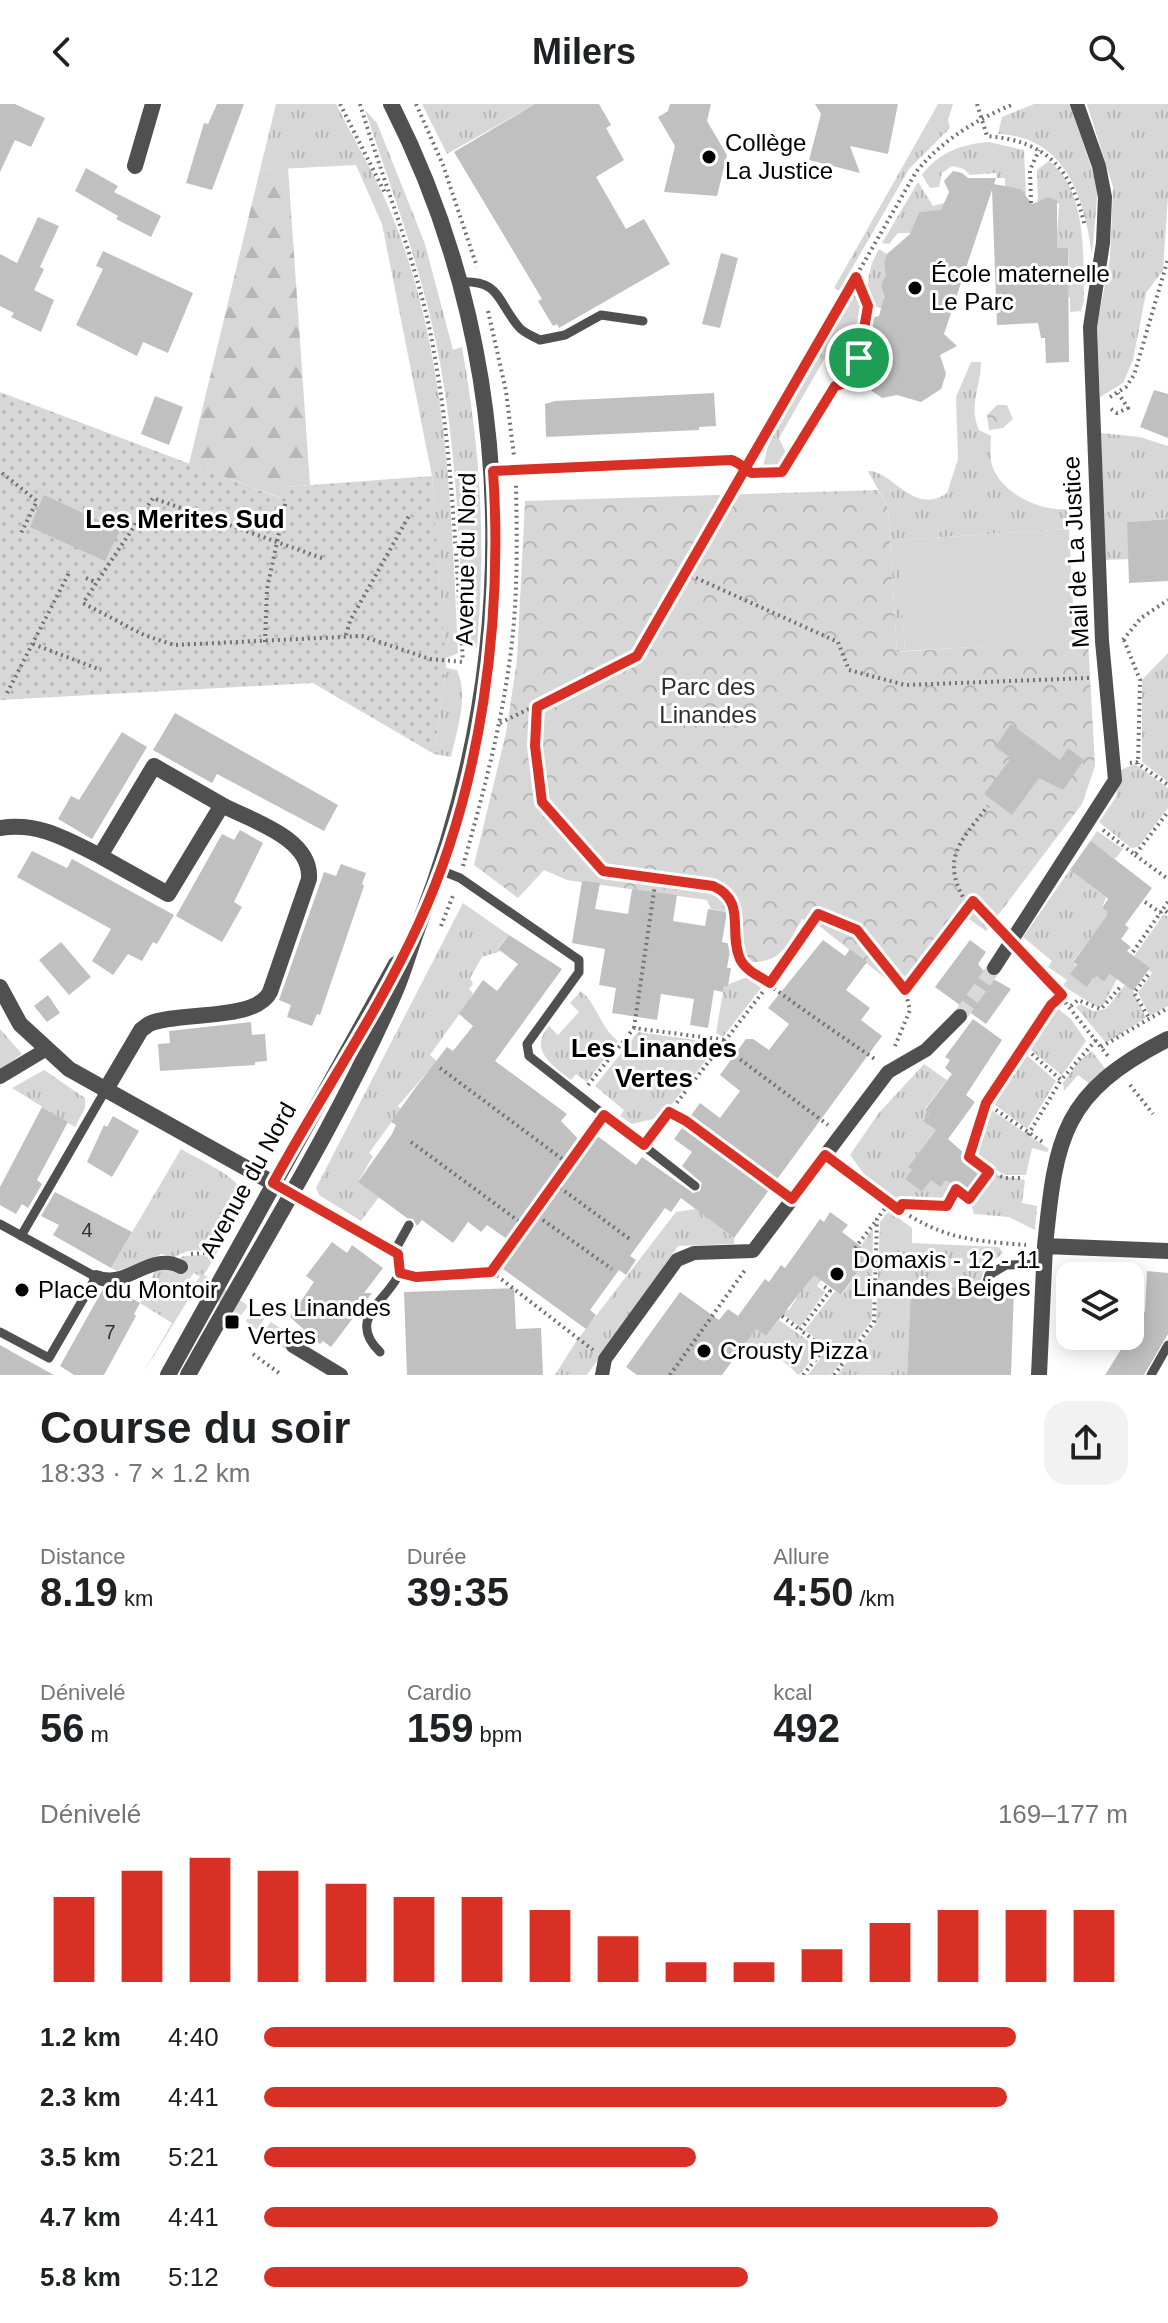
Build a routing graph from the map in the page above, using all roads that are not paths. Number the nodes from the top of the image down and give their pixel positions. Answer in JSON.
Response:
{"nodes":[{"id":1,"x":153,"y":104,"type":"edge"},
{"id":2,"x":391,"y":104,"type":"edge"},
{"id":3,"x":1077,"y":104,"type":"edge"},
{"id":4,"x":135,"y":166,"type":"dead end"},
{"id":5,"x":459,"y":282,"type":"junction"},
{"id":6,"x":643,"y":321,"type":"dead end"},
{"id":7,"x":850,"y":382,"type":"road end"},
{"id":8,"x":493,"y":471,"type":"junction"},
{"id":9,"x":222,"y":805,"type":"junction"},
{"id":10,"x":0,"y":828,"type":"edge"},
{"id":11,"x":100,"y":856,"type":"junction"},
{"id":12,"x":440,"y":870,"type":"junction"},
{"id":13,"x":419,"y":925,"type":"junction"},
{"id":14,"x":994,"y":968,"type":"tunnel mouth"},
{"id":15,"x":0,"y":987,"type":"edge"},
{"id":16,"x":960,"y":1016,"type":"tunnel mouth"},
{"id":17,"x":1168,"y":1039,"type":"edge"},
{"id":18,"x":45,"y":1050,"type":"junction"},
{"id":19,"x":0,"y":1077,"type":"edge"},
{"id":20,"x":105,"y":1091,"type":"junction"},
{"id":21,"x":273,"y":1183,"type":"junction"},
{"id":22,"x":695,"y":1186,"type":"dead end"},
{"id":23,"x":290,"y":1192,"type":"junction"},
{"id":24,"x":0,"y":1224,"type":"edge"},
{"id":25,"x":409,"y":1225,"type":"dead end"},
{"id":26,"x":21,"y":1236,"type":"junction"},
{"id":27,"x":1045,"y":1246,"type":"junction"},
{"id":28,"x":1168,"y":1251,"type":"edge"},
{"id":29,"x":394,"y":1252,"type":"junction"},
{"id":30,"x":1044,"y":1264,"type":"junction"},
{"id":31,"x":181,"y":1267,"type":"tunnel mouth"},
{"id":32,"x":400,"y":1273,"type":"junction"},
{"id":33,"x":478,"y":1273,"type":"road end"},
{"id":34,"x":96,"y":1277,"type":"junction"},
{"id":35,"x":986,"y":1285,"type":"dead end"},
{"id":36,"x":0,"y":1332,"type":"edge"},
{"id":37,"x":1168,"y":1345,"type":"edge"},
{"id":38,"x":293,"y":1346,"type":"tunnel mouth"},
{"id":39,"x":380,"y":1352,"type":"dead end"},
{"id":40,"x":170,"y":1374,"type":"edge"},
{"id":41,"x":188,"y":1375,"type":"edge"},
{"id":42,"x":341,"y":1375,"type":"edge"},
{"id":43,"x":602,"y":1375,"type":"edge"},
{"id":44,"x":1039,"y":1375,"type":"edge"},
{"id":45,"x":1151,"y":1375,"type":"edge"}],
"edges":[{"from":1,"to":4,"type":"street"},
{"from":2,"to":5,"type":"street","name":"Avenue du Nord"},
{"from":3,"to":14,"type":"street","name":"Mail de La Justice"},
{"from":5,"to":6,"type":"lane"},
{"from":5,"to":8,"type":"street","name":"Avenue du Nord"},
{"from":7,"to":8,"type":"lane"},
{"from":8,"to":12,"type":"street","name":"Avenue du Nord"},
{"from":9,"to":11,"type":"street"},
{"from":9,"to":11,"type":"street"},
{"from":9,"to":20,"type":"street"},
{"from":10,"to":11,"type":"street"},
{"from":12,"to":13,"type":"street","name":"Avenue du Nord"},
{"from":12,"to":22,"type":"lane"},
{"from":13,"to":21,"type":"street","name":"Avenue du Nord"},
{"from":13,"to":23,"type":"street","name":"Avenue du Nord"},
{"from":15,"to":18,"type":"street"},
{"from":16,"to":43,"type":"street"},
{"from":17,"to":27,"type":"street"},
{"from":18,"to":19,"type":"street"},
{"from":18,"to":20,"type":"street"},
{"from":20,"to":21,"type":"street"},
{"from":20,"to":26,"type":"lane"},
{"from":21,"to":23,"type":"street"},
{"from":21,"to":40,"type":"street","name":"Avenue du Nord"},
{"from":23,"to":29,"type":"lane"},
{"from":23,"to":41,"type":"street","name":"Avenue du Nord"},
{"from":24,"to":26,"type":"lane"},
{"from":25,"to":29,"type":"lane"},
{"from":26,"to":34,"type":"lane"},
{"from":27,"to":28,"type":"street"},
{"from":27,"to":30,"type":"street"},
{"from":29,"to":32,"type":"lane"},
{"from":30,"to":35,"type":"lane"},
{"from":30,"to":44,"type":"street"},
{"from":31,"to":34,"type":"street"},
{"from":32,"to":33,"type":"lane"},
{"from":32,"to":39,"type":"lane"},
{"from":34,"to":36,"type":"lane"},
{"from":37,"to":45,"type":"lane"},
{"from":38,"to":42,"type":"street"}]}
